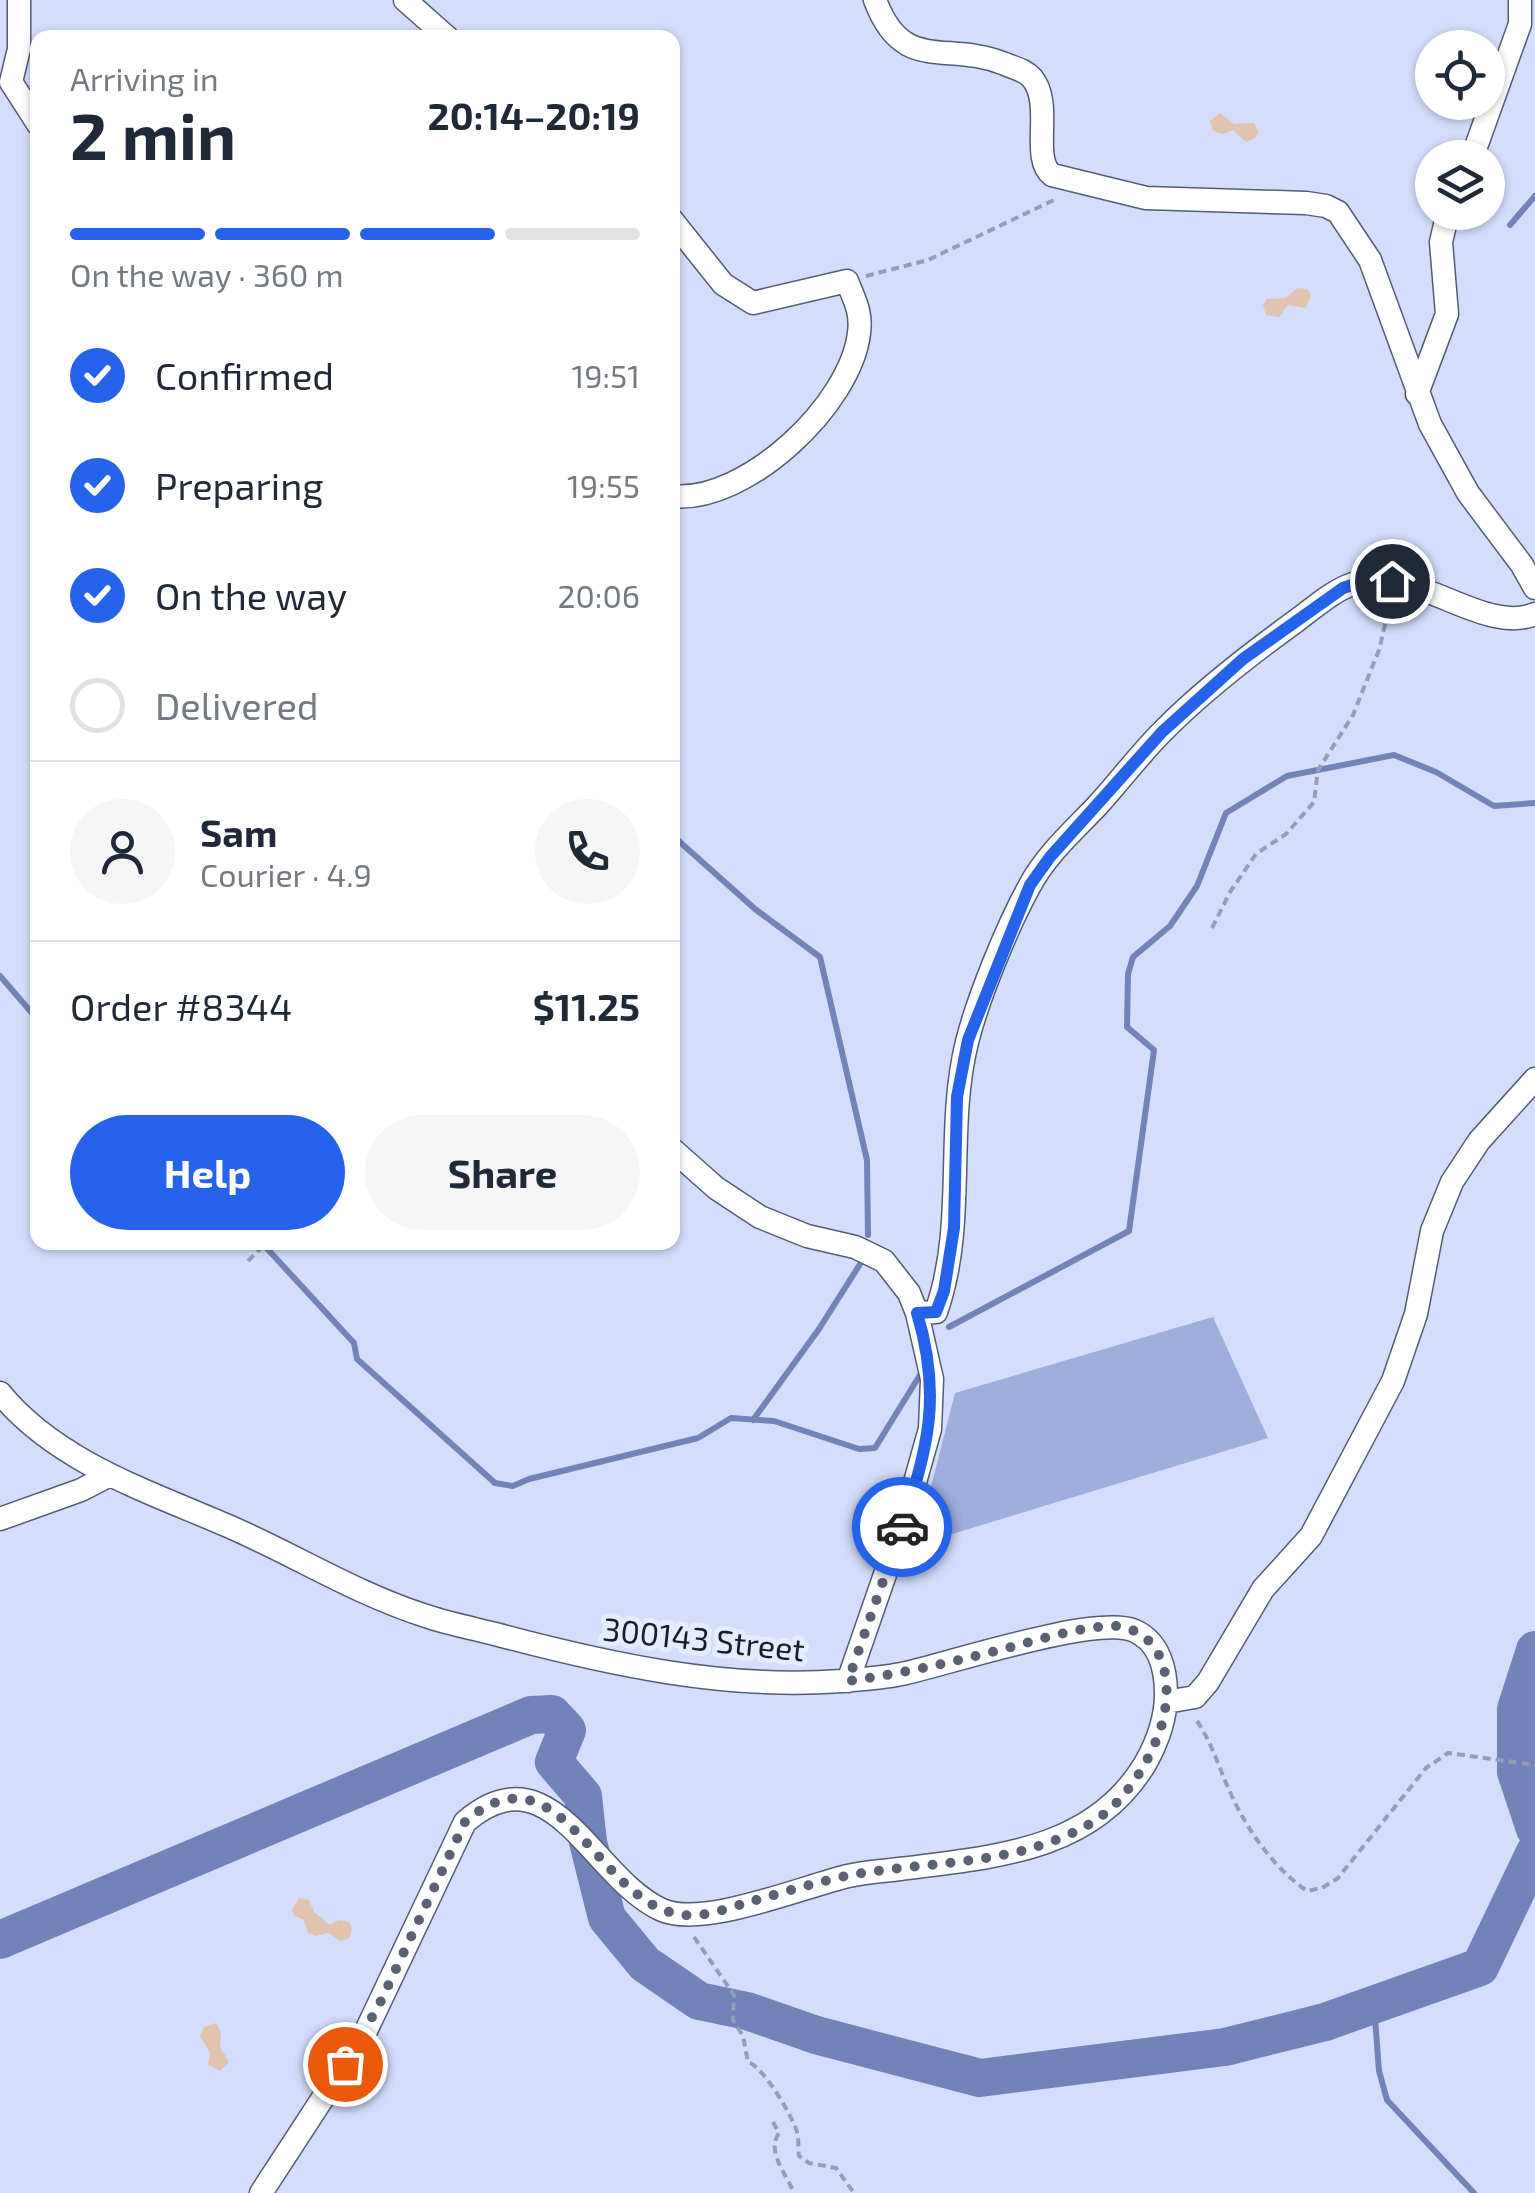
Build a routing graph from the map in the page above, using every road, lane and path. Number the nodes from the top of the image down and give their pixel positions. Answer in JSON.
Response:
{"nodes":[{"id":1,"x":18,"y":0,"type":"edge"},
{"id":2,"x":405,"y":0,"type":"edge"},
{"id":3,"x":874,"y":0,"type":"edge"},
{"id":4,"x":1520,"y":0,"type":"edge"},
{"id":5,"x":439,"y":30,"type":"edge"},
{"id":6,"x":5,"y":90,"type":"edge"},
{"id":7,"x":30,"y":116,"type":"edge"},
{"id":8,"x":1478,"y":140,"type":"edge"},
{"id":9,"x":1087,"y":183,"type":"junction"},
{"id":10,"x":680,"y":230,"type":"edge"},
{"id":11,"x":1444,"y":230,"type":"edge"},
{"id":12,"x":847,"y":281,"type":"junction"},
{"id":13,"x":1418,"y":394,"type":"junction"},
{"id":14,"x":680,"y":497,"type":"edge"},
{"id":15,"x":1376,"y":579,"type":"junction"},
{"id":16,"x":1535,"y":588,"type":"edge"},
{"id":17,"x":1535,"y":614,"type":"edge"},
{"id":18,"x":1212,"y":928,"type":"dead end"},
{"id":19,"x":1535,"y":1079,"type":"edge"},
{"id":20,"x":680,"y":1155,"type":"edge"},
{"id":21,"x":260,"y":1250,"type":"edge"},
{"id":22,"x":248,"y":1261,"type":"dead end"},
{"id":23,"x":917,"y":1313,"type":"junction"},
{"id":24,"x":0,"y":1393,"type":"edge"},
{"id":25,"x":110,"y":1475,"type":"junction"},
{"id":26,"x":0,"y":1518,"type":"edge"},
{"id":27,"x":848,"y":1681,"type":"junction"},
{"id":28,"x":1175,"y":1702,"type":"junction"},
{"id":29,"x":1535,"y":1766,"type":"edge"},
{"id":30,"x":686,"y":1916,"type":"junction"},
{"id":31,"x":773,"y":2122,"type":"dead end"},
{"id":32,"x":261,"y":2193,"type":"edge"},
{"id":33,"x":794,"y":2193,"type":"edge"},
{"id":34,"x":854,"y":2193,"type":"edge"}],
"edges":[{"from":1,"to":6,"type":"street"},
{"from":2,"to":5,"type":"street"},
{"from":3,"to":9,"type":"street"},
{"from":4,"to":8,"type":"street"},
{"from":6,"to":7,"type":"street"},
{"from":9,"to":12,"type":"path"},
{"from":9,"to":13,"type":"street"},
{"from":10,"to":12,"type":"street"},
{"from":11,"to":13,"type":"street"},
{"from":12,"to":14,"type":"street"},
{"from":13,"to":16,"type":"street"},
{"from":15,"to":17,"type":"street"},
{"from":15,"to":18,"type":"path"},
{"from":15,"to":23,"type":"street"},
{"from":19,"to":28,"type":"street"},
{"from":20,"to":23,"type":"street"},
{"from":21,"to":22,"type":"path"},
{"from":23,"to":27,"type":"street"},
{"from":24,"to":25,"type":"street","name":"300143 Street"},
{"from":25,"to":26,"type":"street"},
{"from":25,"to":27,"type":"street","name":"300143 Street"},
{"from":27,"to":28,"type":"street","name":"300143 Street"},
{"from":28,"to":29,"type":"path"},
{"from":28,"to":30,"type":"street","name":"300143 Street"},
{"from":30,"to":32,"type":"street"},
{"from":30,"to":34,"type":"path"},
{"from":31,"to":33,"type":"path"}]}
